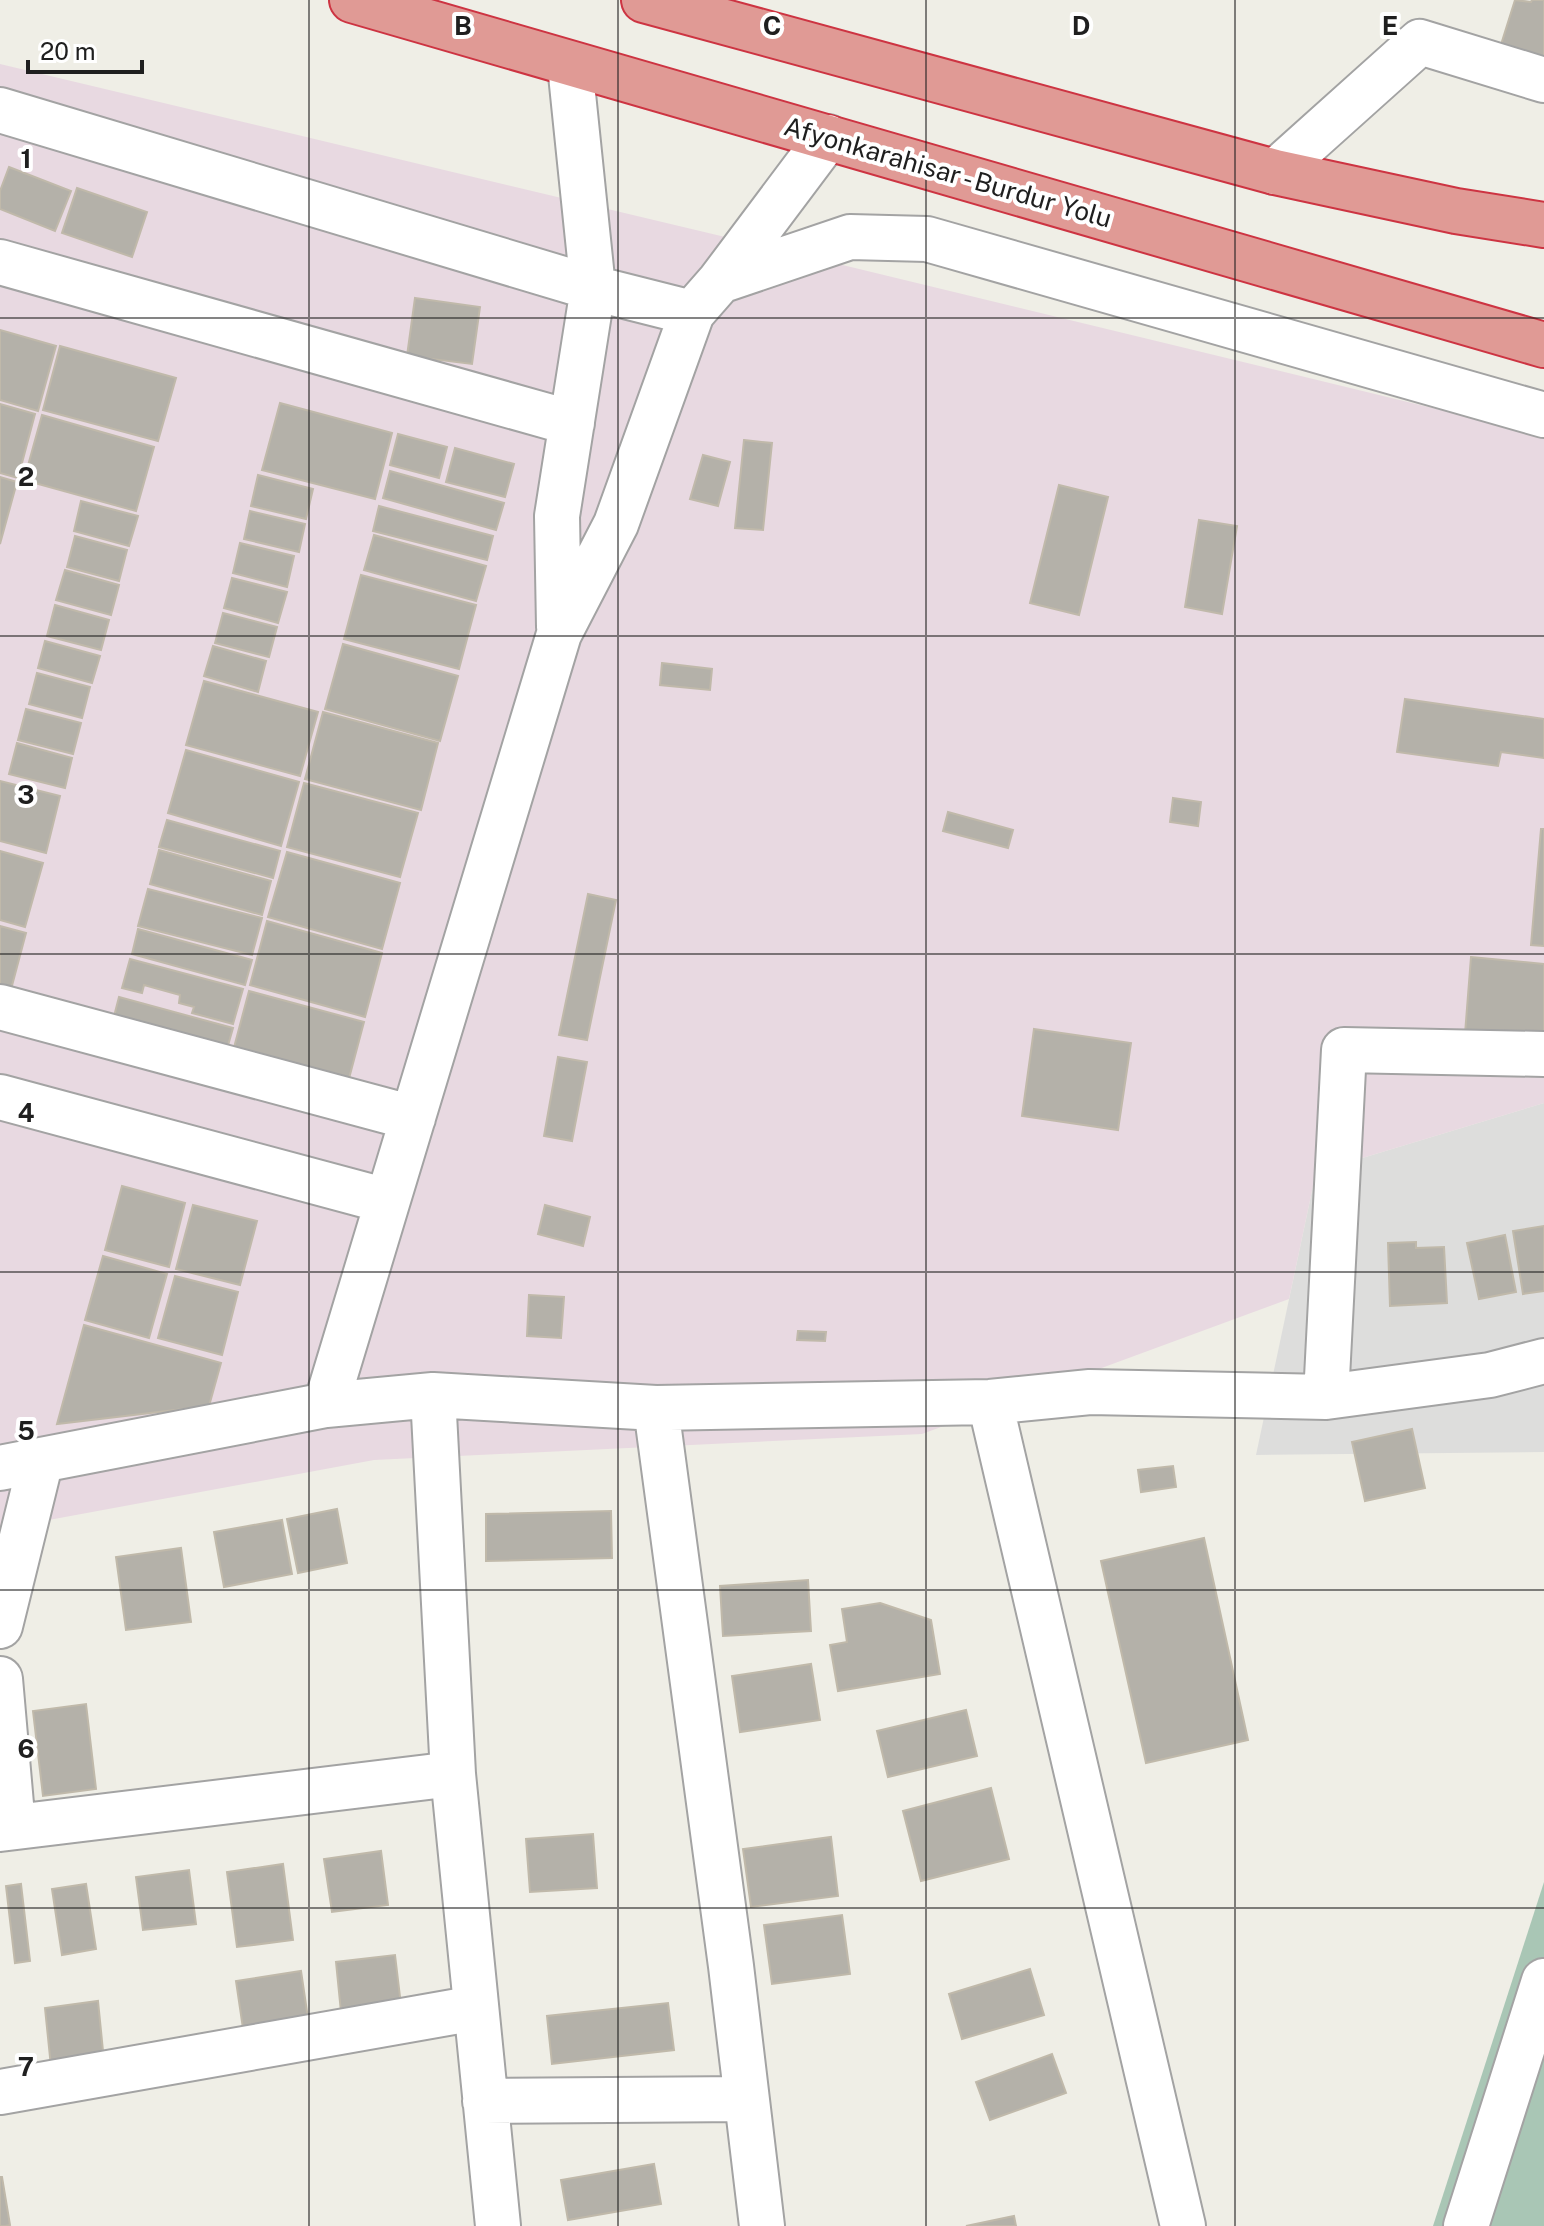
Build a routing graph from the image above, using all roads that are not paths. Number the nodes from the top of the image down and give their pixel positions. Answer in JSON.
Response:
{"nodes":[{"id":1,"x":352,"y":0,"type":"edge"},
{"id":2,"x":644,"y":0,"type":"edge"},
{"id":3,"x":570,"y":65,"type":"junction"},
{"id":4,"x":1544,"y":80,"type":"edge"},
{"id":5,"x":0,"y":110,"type":"edge"},
{"id":6,"x":828,"y":137,"type":"junction"},
{"id":7,"x":1275,"y":172,"type":"junction"},
{"id":8,"x":1544,"y":225,"type":"edge"},
{"id":9,"x":0,"y":262,"type":"edge"},
{"id":10,"x":720,"y":281,"type":"junction"},
{"id":11,"x":593,"y":288,"type":"junction"},
{"id":12,"x":692,"y":313,"type":"junction"},
{"id":13,"x":1544,"y":345,"type":"edge"},
{"id":14,"x":1544,"y":415,"type":"edge"},
{"id":15,"x":572,"y":423,"type":"junction"},
{"id":16,"x":559,"y":634,"type":"junction"},
{"id":17,"x":0,"y":1007,"type":"edge"},
{"id":18,"x":1544,"y":1054,"type":"edge"},
{"id":19,"x":0,"y":1097,"type":"edge"},
{"id":20,"x":413,"y":1118,"type":"junction"},
{"id":21,"x":387,"y":1201,"type":"junction"},
{"id":22,"x":1544,"y":1361,"type":"edge"},
{"id":23,"x":433,"y":1395,"type":"junction"},
{"id":24,"x":1326,"y":1397,"type":"junction"},
{"id":25,"x":990,"y":1402,"type":"junction"},
{"id":26,"x":326,"y":1405,"type":"junction"},
{"id":27,"x":656,"y":1408,"type":"junction"},
{"id":28,"x":20,"y":1464,"type":"edge"},
{"id":29,"x":0,"y":1626,"type":"edge"},
{"id":30,"x":0,"y":1679,"type":"edge"},
{"id":31,"x":453,"y":1774,"type":"junction"},
{"id":32,"x":6,"y":1828,"type":"edge"},
{"id":33,"x":1544,"y":1981,"type":"edge"},
{"id":34,"x":476,"y":2008,"type":"junction"},
{"id":35,"x":0,"y":2092,"type":"edge"},
{"id":36,"x":746,"y":2099,"type":"junction"},
{"id":37,"x":485,"y":2101,"type":"junction"},
{"id":38,"x":498,"y":2226,"type":"edge"},
{"id":39,"x":762,"y":2226,"type":"edge"},
{"id":40,"x":1183,"y":2226,"type":"edge"},
{"id":41,"x":1466,"y":2226,"type":"edge"}],
"edges":[{"from":1,"to":3,"type":"highway","name":"Afyonkarahisar - Burdur Yolu"},
{"from":2,"to":7,"type":"highway"},
{"from":3,"to":6,"type":"highway","name":"Afyonkarahisar - Burdur Yolu"},
{"from":3,"to":11,"type":"street"},
{"from":4,"to":7,"type":"street"},
{"from":5,"to":11,"type":"street"},
{"from":6,"to":10,"type":"street"},
{"from":6,"to":13,"type":"highway","name":"Afyonkarahisar - Burdur Yolu"},
{"from":7,"to":8,"type":"highway"},
{"from":9,"to":15,"type":"street"},
{"from":10,"to":12,"type":"street"},
{"from":10,"to":14,"type":"street"},
{"from":11,"to":12,"type":"street"},
{"from":11,"to":15,"type":"street"},
{"from":12,"to":16,"type":"street"},
{"from":15,"to":16,"type":"street"},
{"from":16,"to":20,"type":"street"},
{"from":17,"to":20,"type":"street"},
{"from":18,"to":24,"type":"street"},
{"from":19,"to":21,"type":"street"},
{"from":20,"to":21,"type":"street"},
{"from":21,"to":26,"type":"street"},
{"from":22,"to":24,"type":"street"},
{"from":23,"to":26,"type":"street"},
{"from":23,"to":27,"type":"street"},
{"from":23,"to":31,"type":"street"},
{"from":24,"to":25,"type":"street"},
{"from":25,"to":27,"type":"street"},
{"from":25,"to":40,"type":"street"},
{"from":26,"to":28,"type":"street"},
{"from":27,"to":36,"type":"street"},
{"from":28,"to":29,"type":"street"},
{"from":30,"to":32,"type":"street"},
{"from":31,"to":32,"type":"street"},
{"from":31,"to":34,"type":"street"},
{"from":33,"to":41,"type":"street"},
{"from":34,"to":35,"type":"street"},
{"from":34,"to":37,"type":"street"},
{"from":36,"to":37,"type":"street"},
{"from":36,"to":39,"type":"street"},
{"from":37,"to":38,"type":"street"}]}
